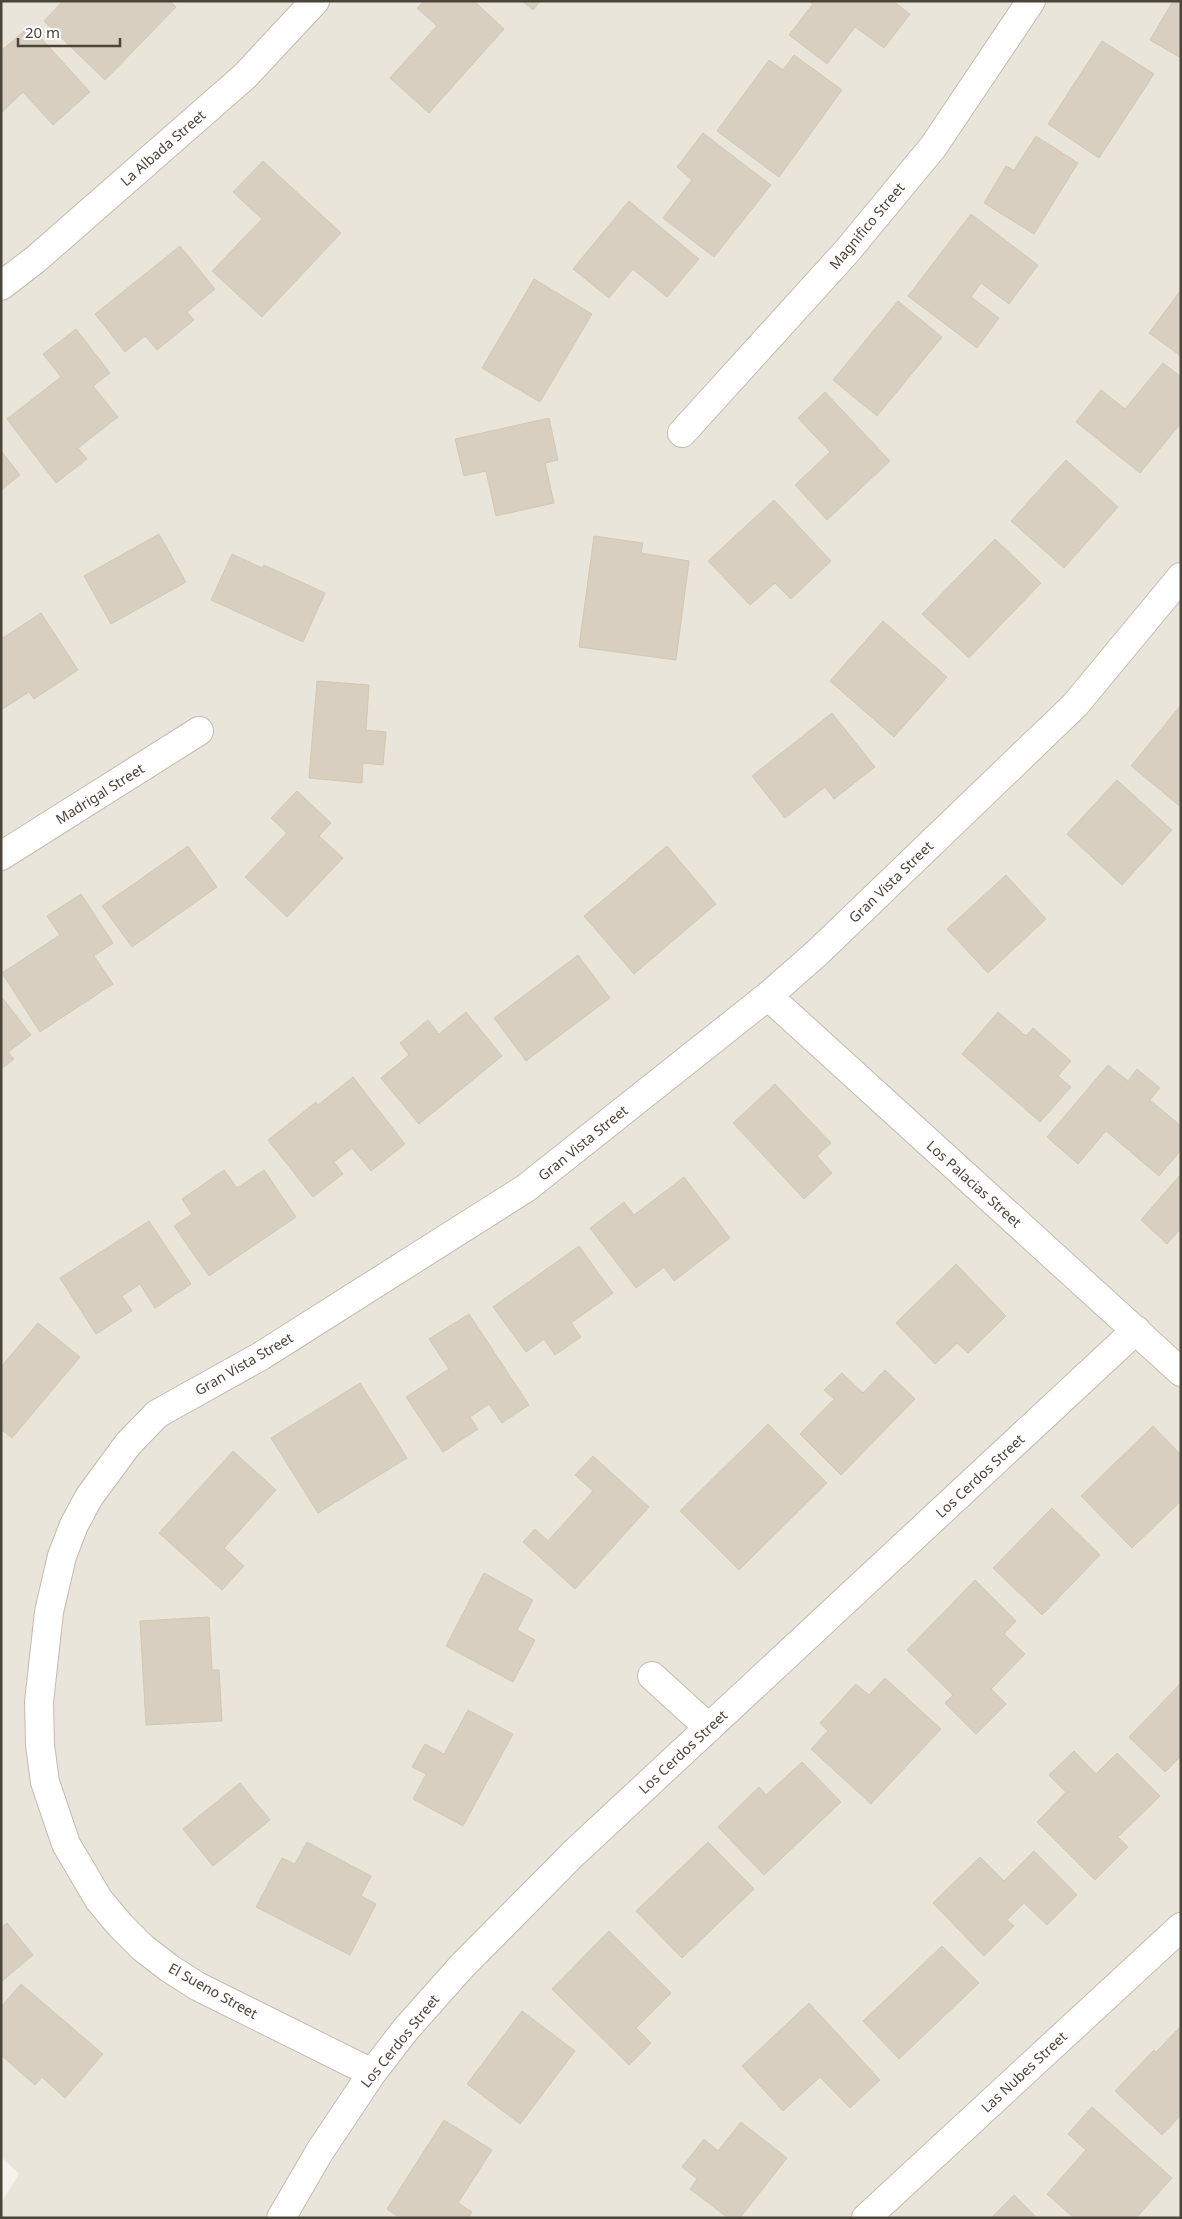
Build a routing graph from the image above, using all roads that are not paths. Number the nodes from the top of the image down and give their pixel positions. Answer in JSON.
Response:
{"nodes":[{"id":1,"x":315,"y":1,"type":"edge"},
{"id":2,"x":1031,"y":1,"type":"edge"},
{"id":3,"x":1,"y":286,"type":"edge"},
{"id":4,"x":682,"y":433,"type":"dead end"},
{"id":5,"x":1181,"y":577,"type":"edge"},
{"id":6,"x":199,"y":731,"type":"dead end"},
{"id":7,"x":1,"y":856,"type":"edge"},
{"id":8,"x":768,"y":996,"type":"junction"},
{"id":9,"x":1136,"y":1330,"type":"junction"},
{"id":10,"x":1181,"y":1372,"type":"edge"},
{"id":11,"x":652,"y":1676,"type":"dead end"},
{"id":12,"x":39,"y":1702,"type":"joint"},
{"id":13,"x":709,"y":1728,"type":"junction"},
{"id":14,"x":1181,"y":1927,"type":"edge"},
{"id":15,"x":372,"y":2073,"type":"junction"},
{"id":16,"x":281,"y":2218,"type":"edge"},
{"id":17,"x":866,"y":2218,"type":"edge"}],
"edges":[{"from":1,"to":3,"type":"street","name":"La Albada Street"},
{"from":2,"to":4,"type":"street","name":"Magnifico Street"},
{"from":5,"to":8,"type":"street","name":"Gran Vista Street"},
{"from":6,"to":7,"type":"street","name":"Madrigal Street"},
{"from":8,"to":9,"type":"street","name":"Los Palacias Street"},
{"from":8,"to":12,"type":"street","name":"Gran Vista Street"},
{"from":9,"to":10,"type":"street","name":"Los Palacias Street"},
{"from":9,"to":13,"type":"street","name":"Los Cerdos Street"},
{"from":11,"to":13,"type":"street"},
{"from":12,"to":15,"type":"street","name":"El Sueno Street"},
{"from":13,"to":15,"type":"street","name":"Los Cerdos Street"},
{"from":14,"to":17,"type":"street","name":"Las Nubes Street"},
{"from":15,"to":16,"type":"street","name":"Los Cerdos Street"}]}
